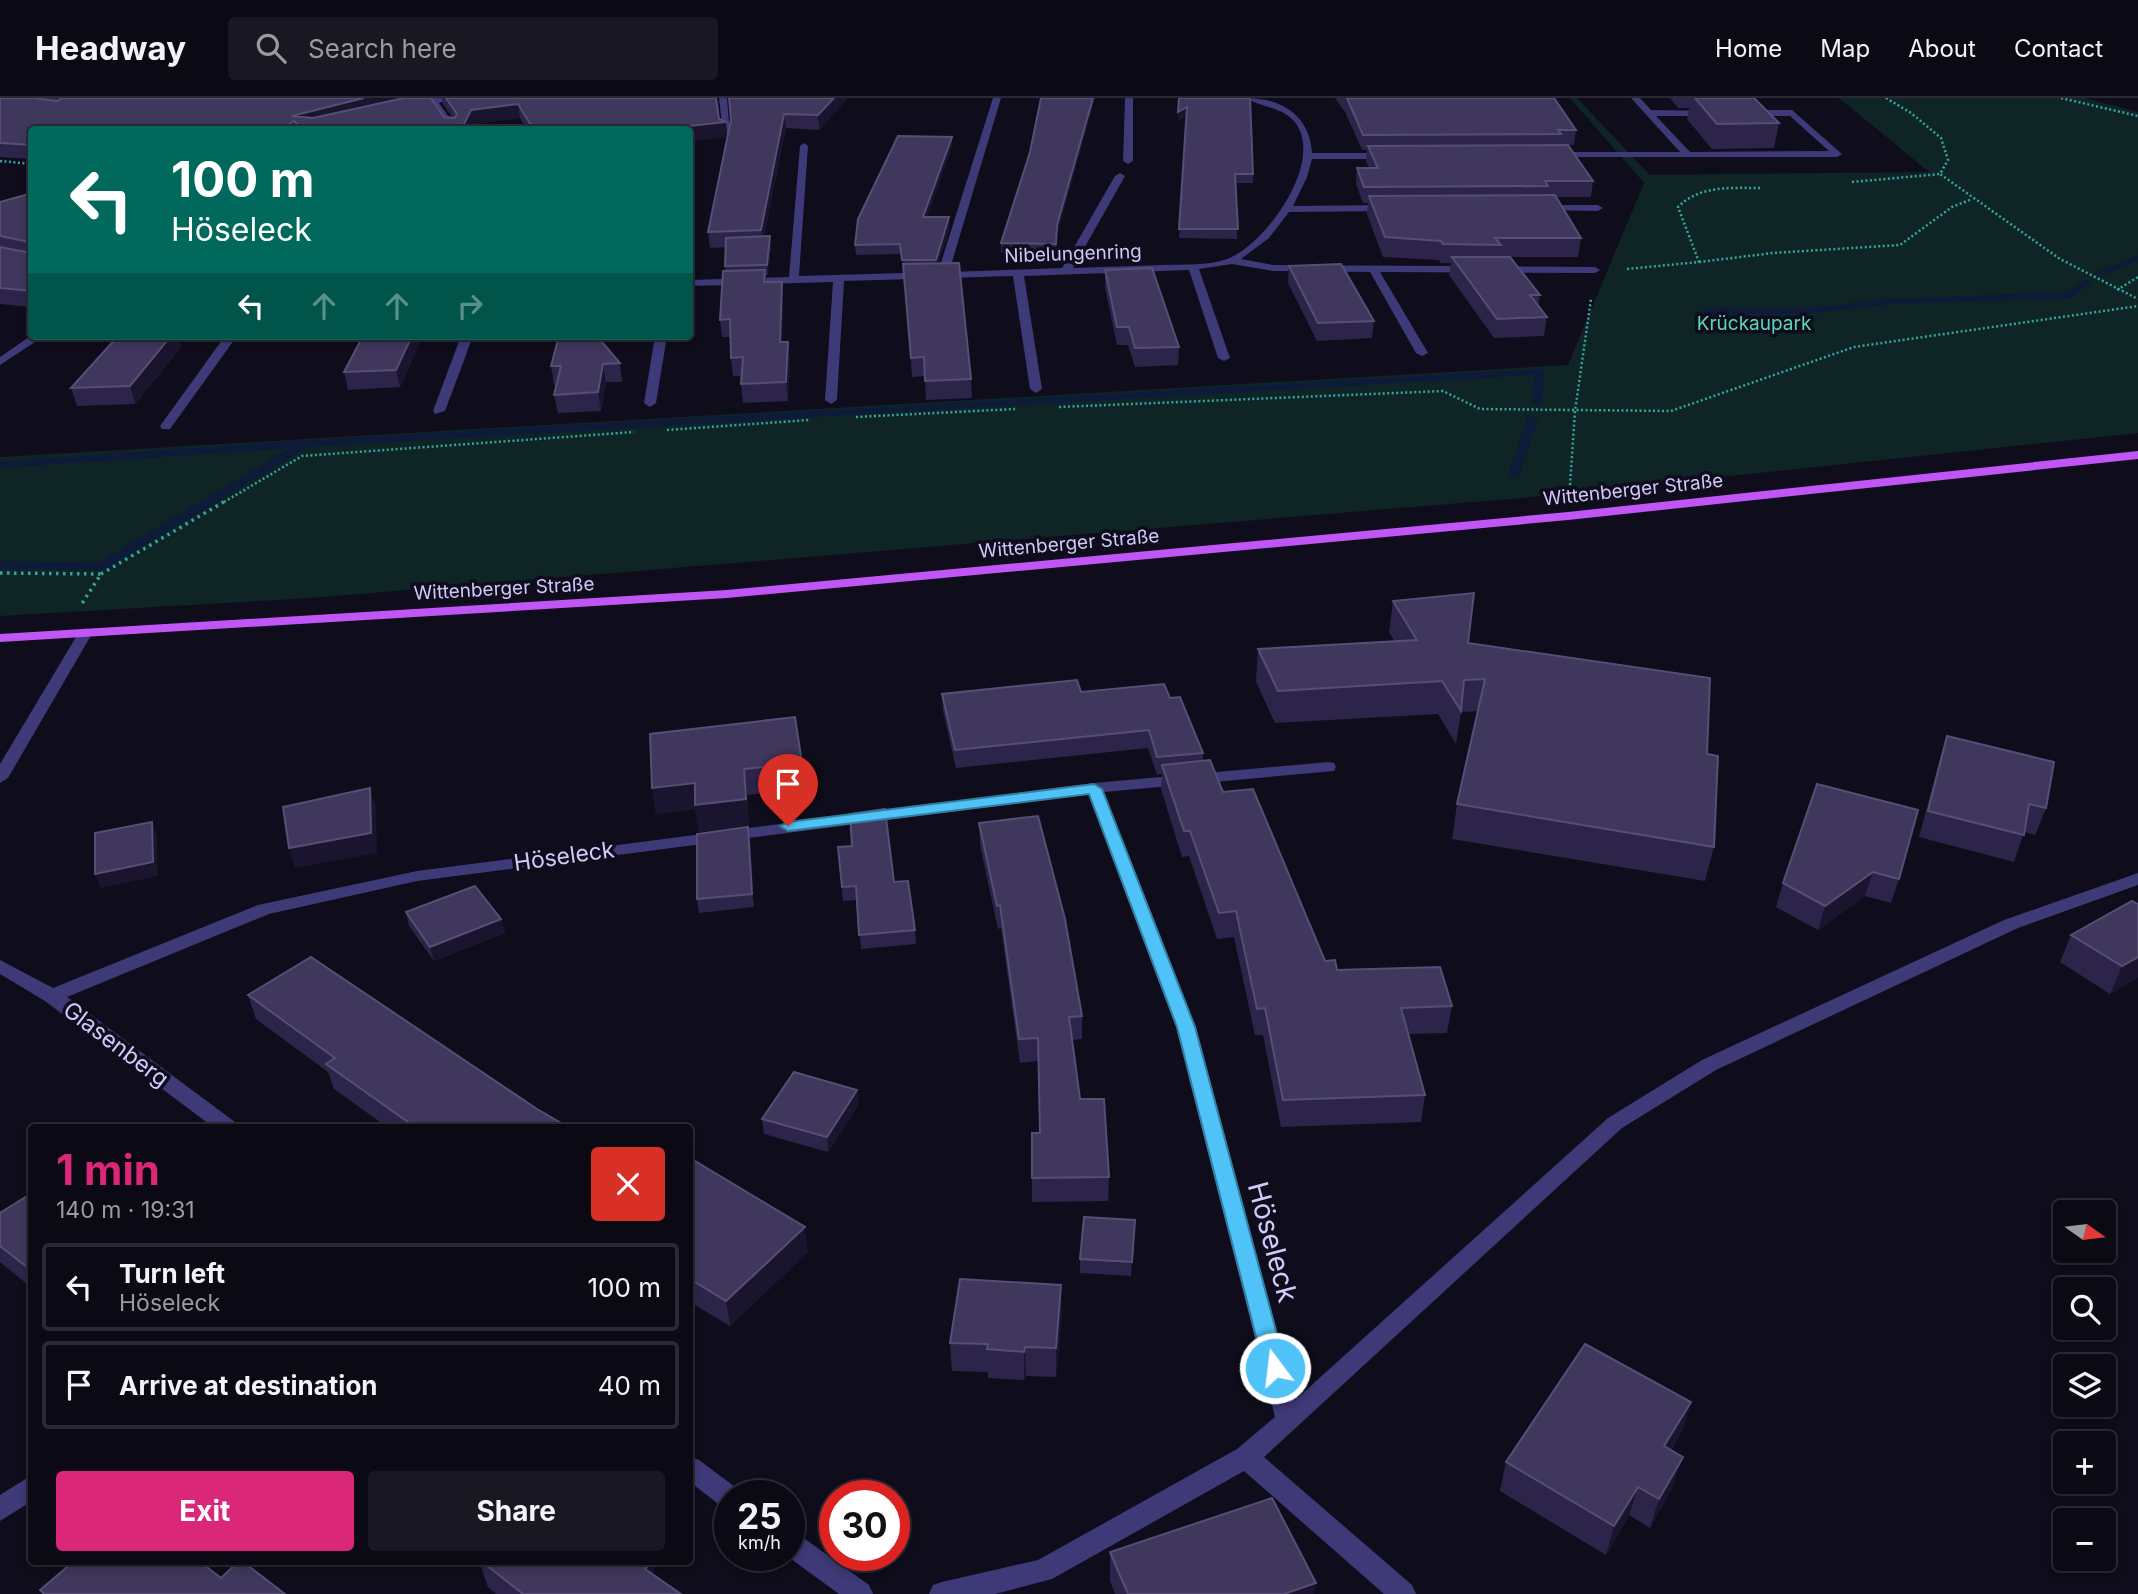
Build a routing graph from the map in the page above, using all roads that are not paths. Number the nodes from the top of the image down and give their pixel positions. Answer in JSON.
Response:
{"nodes":[{"id":1,"x":449,"y":98,"type":"edge"},
{"id":2,"x":723,"y":98,"type":"edge"},
{"id":3,"x":997,"y":98,"type":"edge"},
{"id":4,"x":1129,"y":98,"type":"edge"},
{"id":5,"x":1250,"y":98,"type":"edge"},
{"id":6,"x":1635,"y":98,"type":"edge"},
{"id":7,"x":1286,"y":100,"type":"dead end"},
{"id":8,"x":433,"y":101,"type":"junction"},
{"id":9,"x":1267,"y":103,"type":"junction"},
{"id":10,"x":407,"y":107,"type":"edge"},
{"id":11,"x":1649,"y":113,"type":"junction"},
{"id":12,"x":1727,"y":113,"type":"edge"},
{"id":13,"x":1740,"y":113,"type":"edge"},
{"id":14,"x":451,"y":126,"type":"edge"},
{"id":15,"x":727,"y":134,"type":"edge"},
{"id":16,"x":804,"y":146,"type":"dead end"},
{"id":17,"x":1538,"y":155,"type":"edge"},
{"id":18,"x":1688,"y":155,"type":"junction"},
{"id":19,"x":1309,"y":156,"type":"junction"},
{"id":20,"x":1404,"y":156,"type":"edge"},
{"id":21,"x":1128,"y":161,"type":"dead end"},
{"id":22,"x":1120,"y":176,"type":"dead end"},
{"id":23,"x":1408,"y":208,"type":"edge"},
{"id":24,"x":1530,"y":208,"type":"edge"},
{"id":25,"x":1598,"y":208,"type":"dead end"},
{"id":26,"x":1286,"y":209,"type":"junction"},
{"id":27,"x":1233,"y":261,"type":"junction"},
{"id":28,"x":1193,"y":267,"type":"junction"},
{"id":29,"x":1373,"y":268,"type":"junction"},
{"id":30,"x":1595,"y":270,"type":"road end"},
{"id":31,"x":1066,"y":271,"type":"junction"},
{"id":32,"x":1018,"y":272,"type":"junction"},
{"id":33,"x":943,"y":274,"type":"junction"},
{"id":34,"x":839,"y":278,"type":"junction"},
{"id":35,"x":794,"y":279,"type":"junction"},
{"id":36,"x":693,"y":283,"type":"edge"},
{"id":37,"x":32,"y":340,"type":"edge"},
{"id":38,"x":228,"y":340,"type":"edge"},
{"id":39,"x":466,"y":340,"type":"edge"},
{"id":40,"x":660,"y":340,"type":"edge"},
{"id":41,"x":1422,"y":353,"type":"dead end"},
{"id":42,"x":1224,"y":358,"type":"dead end"},
{"id":43,"x":0,"y":362,"type":"edge"},
{"id":44,"x":1036,"y":389,"type":"dead end"},
{"id":45,"x":831,"y":400,"type":"dead end"},
{"id":46,"x":650,"y":403,"type":"dead end"},
{"id":47,"x":439,"y":411,"type":"dead end"},
{"id":48,"x":166,"y":426,"type":"dead end"},
{"id":49,"x":2138,"y":455,"type":"edge"},
{"id":50,"x":86,"y":632,"type":"junction"},
{"id":51,"x":0,"y":638,"type":"edge"},
{"id":52,"x":1328,"y":767,"type":"dead end"},
{"id":53,"x":0,"y":778,"type":"edge"},
{"id":54,"x":1094,"y":789,"type":"junction"},
{"id":55,"x":2138,"y":878,"type":"edge"},
{"id":56,"x":0,"y":967,"type":"edge"},
{"id":57,"x":52,"y":996,"type":"junction"},
{"id":58,"x":224,"y":1124,"type":"edge"},
{"id":59,"x":1288,"y":1421,"type":"junction"},
{"id":60,"x":1246,"y":1457,"type":"junction"},
{"id":61,"x":693,"y":1470,"type":"edge"},
{"id":62,"x":714,"y":1486,"type":"edge"},
{"id":63,"x":28,"y":1489,"type":"edge"},
{"id":64,"x":0,"y":1510,"type":"edge"},
{"id":65,"x":805,"y":1554,"type":"edge"},
{"id":66,"x":860,"y":1594,"type":"edge"},
{"id":67,"x":942,"y":1594,"type":"edge"},
{"id":68,"x":1403,"y":1594,"type":"edge"}],
"edges":[{"from":1,"to":8,"type":"street"},
{"from":2,"to":15,"type":"street"},
{"from":3,"to":33,"type":"street"},
{"from":4,"to":21,"type":"street"},
{"from":5,"to":9,"type":"street"},
{"from":6,"to":11,"type":"street"},
{"from":7,"to":9,"type":"street"},
{"from":8,"to":10,"type":"street"},
{"from":8,"to":14,"type":"street"},
{"from":9,"to":19,"type":"street"},
{"from":11,"to":12,"type":"street"},
{"from":11,"to":18,"type":"street"},
{"from":13,"to":18,"type":"street"},
{"from":16,"to":35,"type":"street"},
{"from":17,"to":18,"type":"street"},
{"from":19,"to":20,"type":"street"},
{"from":19,"to":26,"type":"street","name":"Nibelungenring"},
{"from":22,"to":31,"type":"street"},
{"from":23,"to":26,"type":"street"},
{"from":24,"to":25,"type":"street"},
{"from":26,"to":27,"type":"street","name":"Nibelungenring"},
{"from":27,"to":28,"type":"street","name":"Nibelungenring"},
{"from":27,"to":29,"type":"street"},
{"from":28,"to":31,"type":"street","name":"Nibelungenring"},
{"from":28,"to":42,"type":"street"},
{"from":29,"to":30,"type":"street"},
{"from":29,"to":41,"type":"street"},
{"from":31,"to":32,"type":"street","name":"Nibelungenring"},
{"from":32,"to":33,"type":"street","name":"Nibelungenring"},
{"from":32,"to":44,"type":"street"},
{"from":33,"to":34,"type":"street","name":"Nibelungenring"},
{"from":34,"to":35,"type":"street","name":"Nibelungenring"},
{"from":34,"to":45,"type":"street"},
{"from":35,"to":36,"type":"street","name":"Nibelungenring"},
{"from":37,"to":43,"type":"street"},
{"from":38,"to":48,"type":"street"},
{"from":39,"to":47,"type":"street"},
{"from":40,"to":46,"type":"street"},
{"from":49,"to":50,"type":"main road","name":"Wittenberger Straße"},
{"from":50,"to":51,"type":"main road","name":"Wittenberger Straße"},
{"from":50,"to":53,"type":"street"},
{"from":52,"to":54,"type":"street","name":"Höseleck"},
{"from":54,"to":57,"type":"street","name":"Höseleck"},
{"from":54,"to":59,"type":"street","name":"Höseleck"},
{"from":55,"to":59,"type":"street"},
{"from":56,"to":57,"type":"street","name":"Glasenberg"},
{"from":57,"to":58,"type":"street","name":"Glasenberg"},
{"from":59,"to":60,"type":"street"},
{"from":60,"to":67,"type":"street"},
{"from":60,"to":68,"type":"street"},
{"from":61,"to":62,"type":"street"},
{"from":63,"to":64,"type":"street"},
{"from":65,"to":66,"type":"street"}]}
